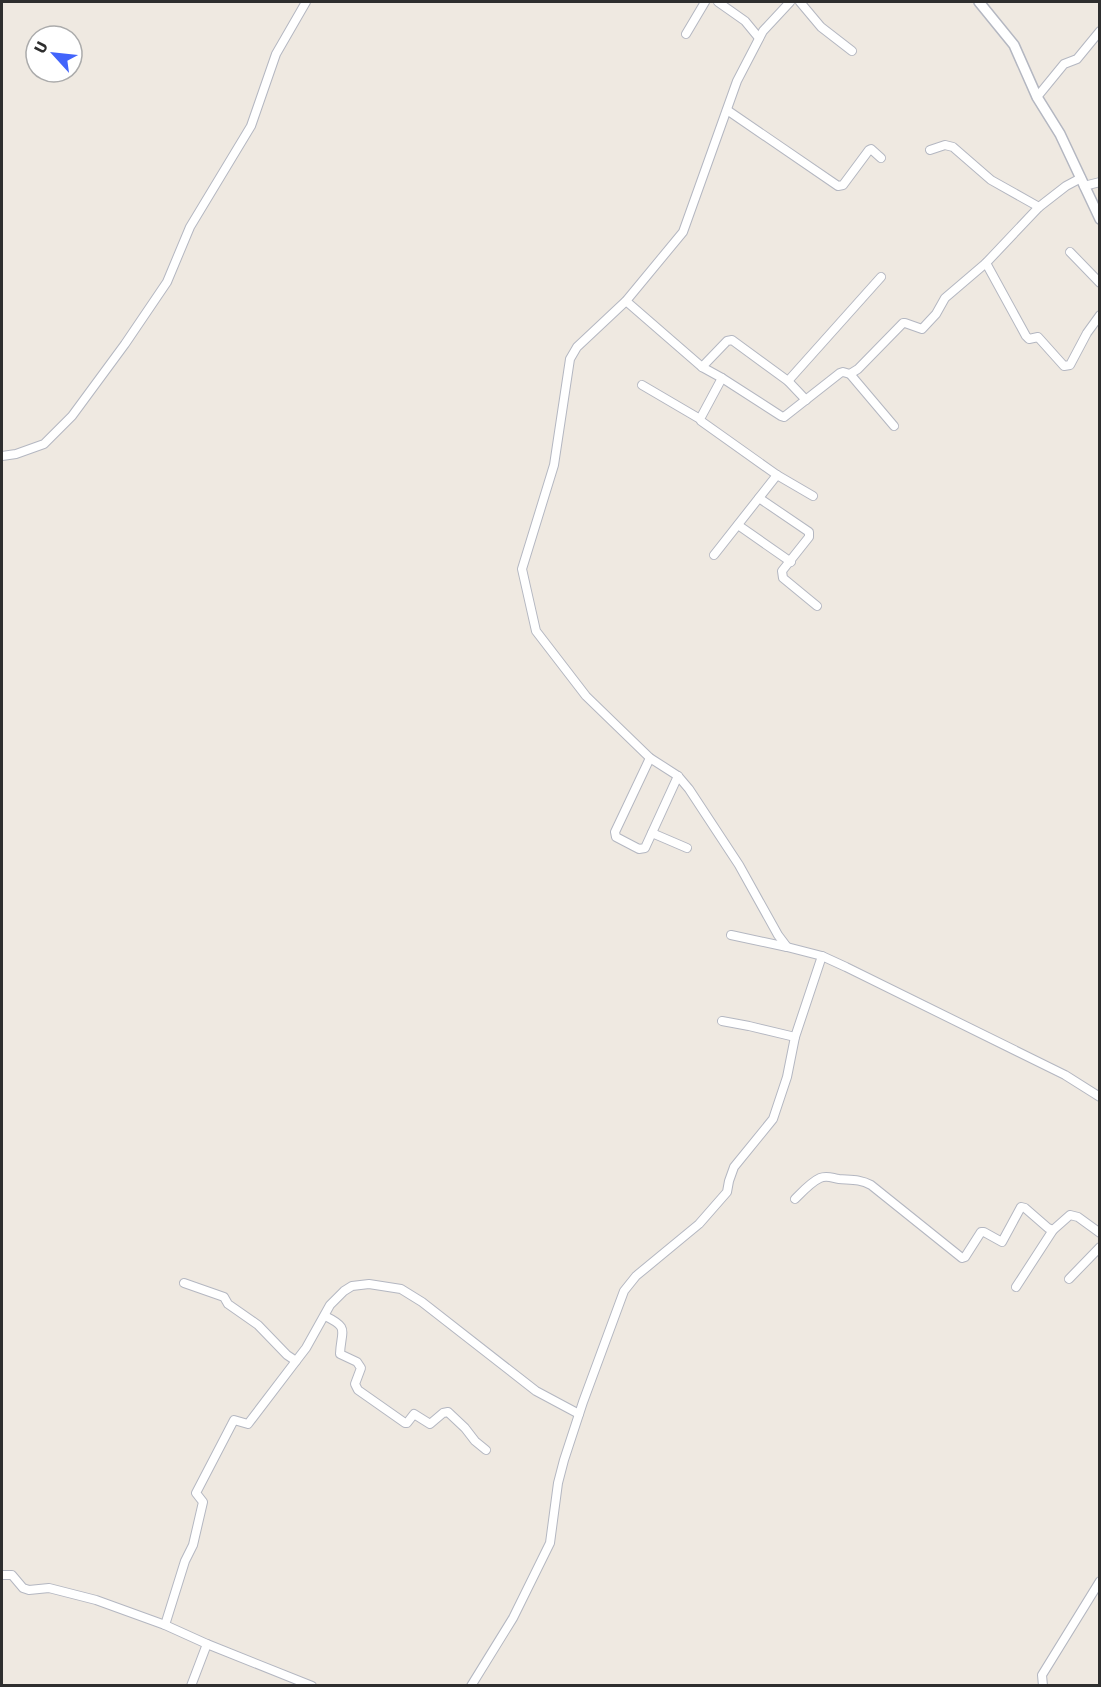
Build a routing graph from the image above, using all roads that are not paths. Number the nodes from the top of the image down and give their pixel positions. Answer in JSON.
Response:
{"nodes":[{"id":1,"x":306,"y":2,"type":"edge"},
{"id":2,"x":705,"y":2,"type":"edge"},
{"id":3,"x":718,"y":2,"type":"edge"},
{"id":4,"x":789,"y":2,"type":"edge"},
{"id":5,"x":800,"y":2,"type":"edge"},
{"id":6,"x":979,"y":2,"type":"edge"},
{"id":7,"x":1100,"y":31,"type":"edge"},
{"id":8,"x":686,"y":34,"type":"dead end"},
{"id":9,"x":759,"y":38,"type":"junction"},
{"id":10,"x":852,"y":51,"type":"dead end"},
{"id":11,"x":1037,"y":97,"type":"junction"},
{"id":12,"x":727,"y":110,"type":"junction"},
{"id":13,"x":930,"y":150,"type":"dead end"},
{"id":14,"x":881,"y":158,"type":"dead end"},
{"id":15,"x":1083,"y":182,"type":"junction"},
{"id":16,"x":1100,"y":182,"type":"edge"},
{"id":17,"x":1039,"y":207,"type":"junction"},
{"id":18,"x":1100,"y":219,"type":"edge"},
{"id":19,"x":1070,"y":252,"type":"dead end"},
{"id":20,"x":986,"y":263,"type":"junction"},
{"id":21,"x":881,"y":277,"type":"dead end"},
{"id":22,"x":1100,"y":283,"type":"edge"},
{"id":23,"x":626,"y":301,"type":"junction"},
{"id":24,"x":1100,"y":315,"type":"edge"},
{"id":25,"x":702,"y":367,"type":"junction"},
{"id":26,"x":850,"y":374,"type":"junction"},
{"id":27,"x":722,"y":378,"type":"junction"},
{"id":28,"x":788,"y":381,"type":"junction"},
{"id":29,"x":642,"y":385,"type":"dead end"},
{"id":30,"x":806,"y":400,"type":"junction"},
{"id":31,"x":700,"y":419,"type":"junction"},
{"id":32,"x":894,"y":426,"type":"dead end"},
{"id":33,"x":2,"y":456,"type":"edge"},
{"id":34,"x":777,"y":475,"type":"junction"},
{"id":35,"x":813,"y":496,"type":"dead end"},
{"id":36,"x":759,"y":498,"type":"junction"},
{"id":37,"x":738,"y":525,"type":"junction"},
{"id":38,"x":714,"y":555,"type":"dead end"},
{"id":39,"x":791,"y":562,"type":"junction"},
{"id":40,"x":817,"y":606,"type":"dead end"},
{"id":41,"x":650,"y":758,"type":"junction"},
{"id":42,"x":678,"y":776,"type":"junction"},
{"id":43,"x":652,"y":833,"type":"junction"},
{"id":44,"x":687,"y":848,"type":"dead end"},
{"id":45,"x":731,"y":935,"type":"dead end"},
{"id":46,"x":787,"y":947,"type":"junction"},
{"id":47,"x":822,"y":956,"type":"junction"},
{"id":48,"x":722,"y":1021,"type":"dead end"},
{"id":49,"x":795,"y":1037,"type":"junction"},
{"id":50,"x":1100,"y":1097,"type":"edge"},
{"id":51,"x":795,"y":1199,"type":"dead end"},
{"id":52,"x":1053,"y":1230,"type":"junction"},
{"id":53,"x":1100,"y":1233,"type":"edge"},
{"id":54,"x":1100,"y":1247,"type":"edge"},
{"id":55,"x":1069,"y":1279,"type":"dead end"},
{"id":56,"x":184,"y":1283,"type":"dead end"},
{"id":57,"x":1016,"y":1287,"type":"dead end"},
{"id":58,"x":325,"y":1316,"type":"junction"},
{"id":59,"x":296,"y":1361,"type":"junction"},
{"id":60,"x":579,"y":1414,"type":"junction"},
{"id":61,"x":486,"y":1450,"type":"dead end"},
{"id":62,"x":2,"y":1575,"type":"edge"},
{"id":63,"x":1100,"y":1581,"type":"edge"},
{"id":64,"x":165,"y":1625,"type":"junction"},
{"id":65,"x":207,"y":1644,"type":"junction"},
{"id":66,"x":191,"y":1686,"type":"edge"},
{"id":67,"x":312,"y":1686,"type":"edge"},
{"id":68,"x":471,"y":1686,"type":"edge"},
{"id":69,"x":1043,"y":1686,"type":"edge"}],
"edges":[{"from":1,"to":33,"type":"street"},
{"from":2,"to":8,"type":"street"},
{"from":3,"to":9,"type":"street"},
{"from":4,"to":9,"type":"street"},
{"from":5,"to":10,"type":"street"},
{"from":6,"to":11,"type":"street"},
{"from":7,"to":11,"type":"street"},
{"from":9,"to":12,"type":"street"},
{"from":11,"to":15,"type":"street"},
{"from":12,"to":14,"type":"street"},
{"from":12,"to":23,"type":"street"},
{"from":13,"to":17,"type":"street"},
{"from":15,"to":16,"type":"street"},
{"from":15,"to":17,"type":"street"},
{"from":15,"to":18,"type":"street"},
{"from":17,"to":20,"type":"street"},
{"from":19,"to":22,"type":"street"},
{"from":20,"to":24,"type":"street"},
{"from":20,"to":26,"type":"street"},
{"from":21,"to":28,"type":"street"},
{"from":23,"to":25,"type":"street"},
{"from":23,"to":41,"type":"street"},
{"from":25,"to":27,"type":"street"},
{"from":25,"to":28,"type":"street"},
{"from":26,"to":30,"type":"street"},
{"from":26,"to":32,"type":"street"},
{"from":27,"to":30,"type":"street"},
{"from":27,"to":31,"type":"street"},
{"from":28,"to":30,"type":"street"},
{"from":29,"to":31,"type":"street"},
{"from":31,"to":34,"type":"street"},
{"from":34,"to":35,"type":"street"},
{"from":34,"to":36,"type":"street"},
{"from":36,"to":37,"type":"street"},
{"from":36,"to":39,"type":"street"},
{"from":37,"to":38,"type":"street"},
{"from":37,"to":39,"type":"street"},
{"from":39,"to":40,"type":"street"},
{"from":41,"to":42,"type":"street"},
{"from":41,"to":43,"type":"street"},
{"from":42,"to":43,"type":"street"},
{"from":42,"to":46,"type":"street"},
{"from":43,"to":44,"type":"street"},
{"from":45,"to":46,"type":"street"},
{"from":46,"to":47,"type":"street"},
{"from":47,"to":49,"type":"street"},
{"from":47,"to":50,"type":"street"},
{"from":48,"to":49,"type":"street"},
{"from":49,"to":60,"type":"street"},
{"from":51,"to":52,"type":"street"},
{"from":52,"to":53,"type":"street"},
{"from":52,"to":57,"type":"street"},
{"from":54,"to":55,"type":"street"},
{"from":56,"to":59,"type":"street"},
{"from":58,"to":59,"type":"street"},
{"from":58,"to":60,"type":"street"},
{"from":58,"to":61,"type":"street"},
{"from":59,"to":64,"type":"street"},
{"from":60,"to":68,"type":"street"},
{"from":62,"to":64,"type":"street"},
{"from":63,"to":69,"type":"street"},
{"from":64,"to":65,"type":"street"},
{"from":65,"to":66,"type":"street"},
{"from":65,"to":67,"type":"street"}]}
